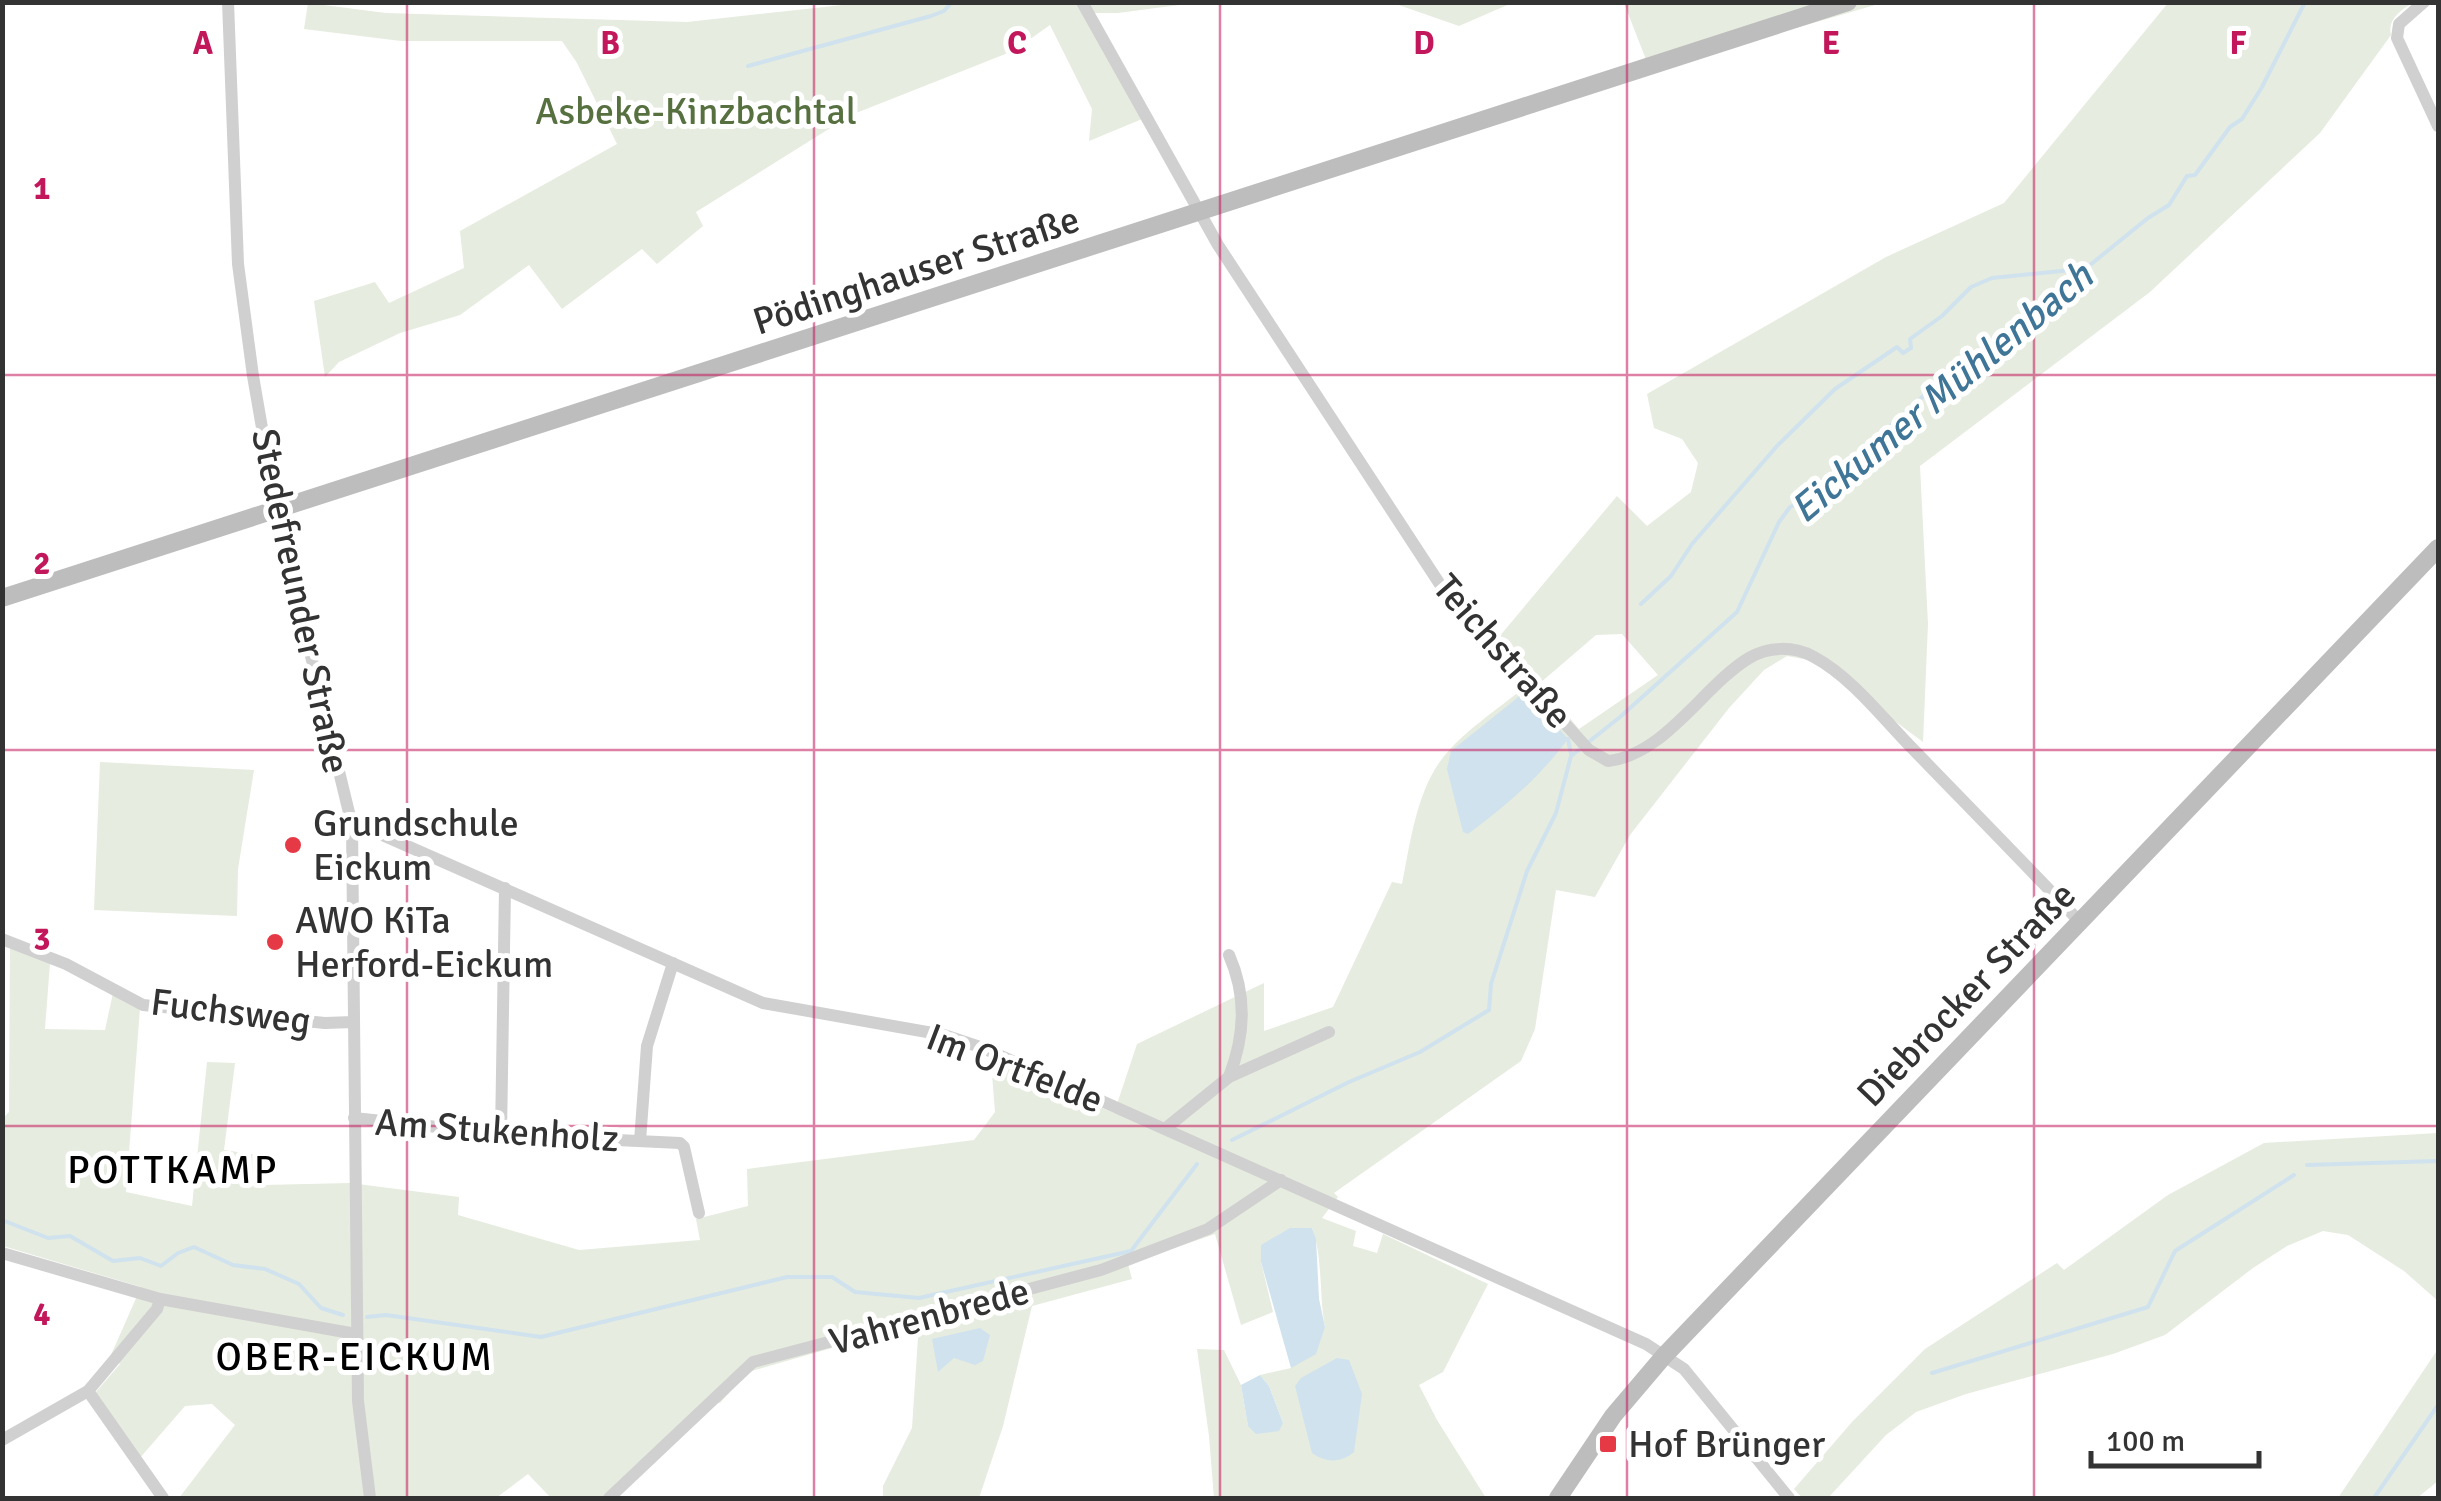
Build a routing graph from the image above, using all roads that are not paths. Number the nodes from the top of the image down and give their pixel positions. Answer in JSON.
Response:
{"nodes":[{"id":1,"x":1082,"y":2,"type":"edge"},
{"id":2,"x":1848,"y":2,"type":"edge"},
{"id":3,"x":2424,"y":2,"type":"edge"},
{"id":4,"x":228,"y":3,"type":"edge"},
{"id":5,"x":2438,"y":126,"type":"edge"},
{"id":6,"x":1198,"y":213,"type":"junction"},
{"id":7,"x":278,"y":511,"type":"junction"},
{"id":8,"x":2438,"y":548,"type":"edge"},
{"id":9,"x":2,"y":598,"type":"edge"},
{"id":10,"x":352,"y":825,"type":"junction"},
{"id":11,"x":505,"y":888,"type":"junction"},
{"id":12,"x":2080,"y":922,"type":"junction"},
{"id":13,"x":2,"y":939,"type":"edge"},
{"id":14,"x":1230,"y":955,"type":"dead end"},
{"id":15,"x":673,"y":963,"type":"junction"},
{"id":16,"x":353,"y":1022,"type":"junction"},
{"id":17,"x":1329,"y":1032,"type":"dead end"},
{"id":18,"x":1229,"y":1077,"type":"junction"},
{"id":19,"x":354,"y":1118,"type":"junction"},
{"id":20,"x":1166,"y":1128,"type":"junction"},
{"id":21,"x":501,"y":1134,"type":"junction"},
{"id":22,"x":640,"y":1141,"type":"junction"},
{"id":23,"x":1282,"y":1180,"type":"junction"},
{"id":24,"x":699,"y":1213,"type":"dead end"},
{"id":25,"x":2,"y":1253,"type":"edge"},
{"id":26,"x":160,"y":1299,"type":"junction"},
{"id":27,"x":356,"y":1334,"type":"junction"},
{"id":28,"x":1664,"y":1356,"type":"junction"},
{"id":29,"x":88,"y":1390,"type":"junction"},
{"id":30,"x":2,"y":1440,"type":"edge"},
{"id":31,"x":163,"y":1498,"type":"edge"},
{"id":32,"x":370,"y":1498,"type":"edge"},
{"id":33,"x":609,"y":1498,"type":"edge"},
{"id":34,"x":1558,"y":1498,"type":"edge"},
{"id":35,"x":1789,"y":1498,"type":"edge"}],
"edges":[{"from":1,"to":6,"type":"street","name":"Teichstraße"},
{"from":2,"to":6,"type":"street","name":"Pödinghauser Straße"},
{"from":3,"to":5,"type":"street"},
{"from":4,"to":7,"type":"street","name":"Stedefreunder Straße"},
{"from":6,"to":7,"type":"street","name":"Pödinghauser Straße"},
{"from":6,"to":12,"type":"street","name":"Teichstraße"},
{"from":7,"to":9,"type":"street","name":"Pödinghauser Straße"},
{"from":7,"to":10,"type":"street","name":"Stedefreunder Straße"},
{"from":8,"to":12,"type":"street","name":"Diebrocker Straße"},
{"from":10,"to":11,"type":"street","name":"Im Ortfelde"},
{"from":10,"to":16,"type":"street","name":"Stedefreunder Straße"},
{"from":11,"to":15,"type":"street","name":"Im Ortfelde"},
{"from":11,"to":21,"type":"street"},
{"from":12,"to":28,"type":"street","name":"Diebrocker Straße"},
{"from":13,"to":16,"type":"street","name":"Fuchsweg"},
{"from":14,"to":18,"type":"street"},
{"from":15,"to":20,"type":"street","name":"Im Ortfelde"},
{"from":15,"to":22,"type":"street","name":"Am Stukenholz"},
{"from":16,"to":19,"type":"street","name":"Stedefreunder Straße"},
{"from":17,"to":18,"type":"street"},
{"from":18,"to":20,"type":"street"},
{"from":19,"to":21,"type":"street","name":"Am Stukenholz"},
{"from":19,"to":27,"type":"street","name":"Stedefreunder Straße"},
{"from":20,"to":23,"type":"street","name":"Im Ortfelde"},
{"from":21,"to":22,"type":"street","name":"Am Stukenholz"},
{"from":22,"to":24,"type":"street","name":"Am Stukenholz"},
{"from":23,"to":28,"type":"street","name":"Im Ortfelde"},
{"from":23,"to":33,"type":"street","name":"Vahrenbrede"},
{"from":25,"to":26,"type":"street"},
{"from":26,"to":27,"type":"street"},
{"from":26,"to":29,"type":"street"},
{"from":27,"to":32,"type":"street","name":"Stedefreunder Straße"},
{"from":28,"to":34,"type":"street","name":"Diebrocker Straße"},
{"from":28,"to":35,"type":"street","name":"Im Ortfelde"},
{"from":29,"to":30,"type":"street"},
{"from":29,"to":31,"type":"street"}]}
